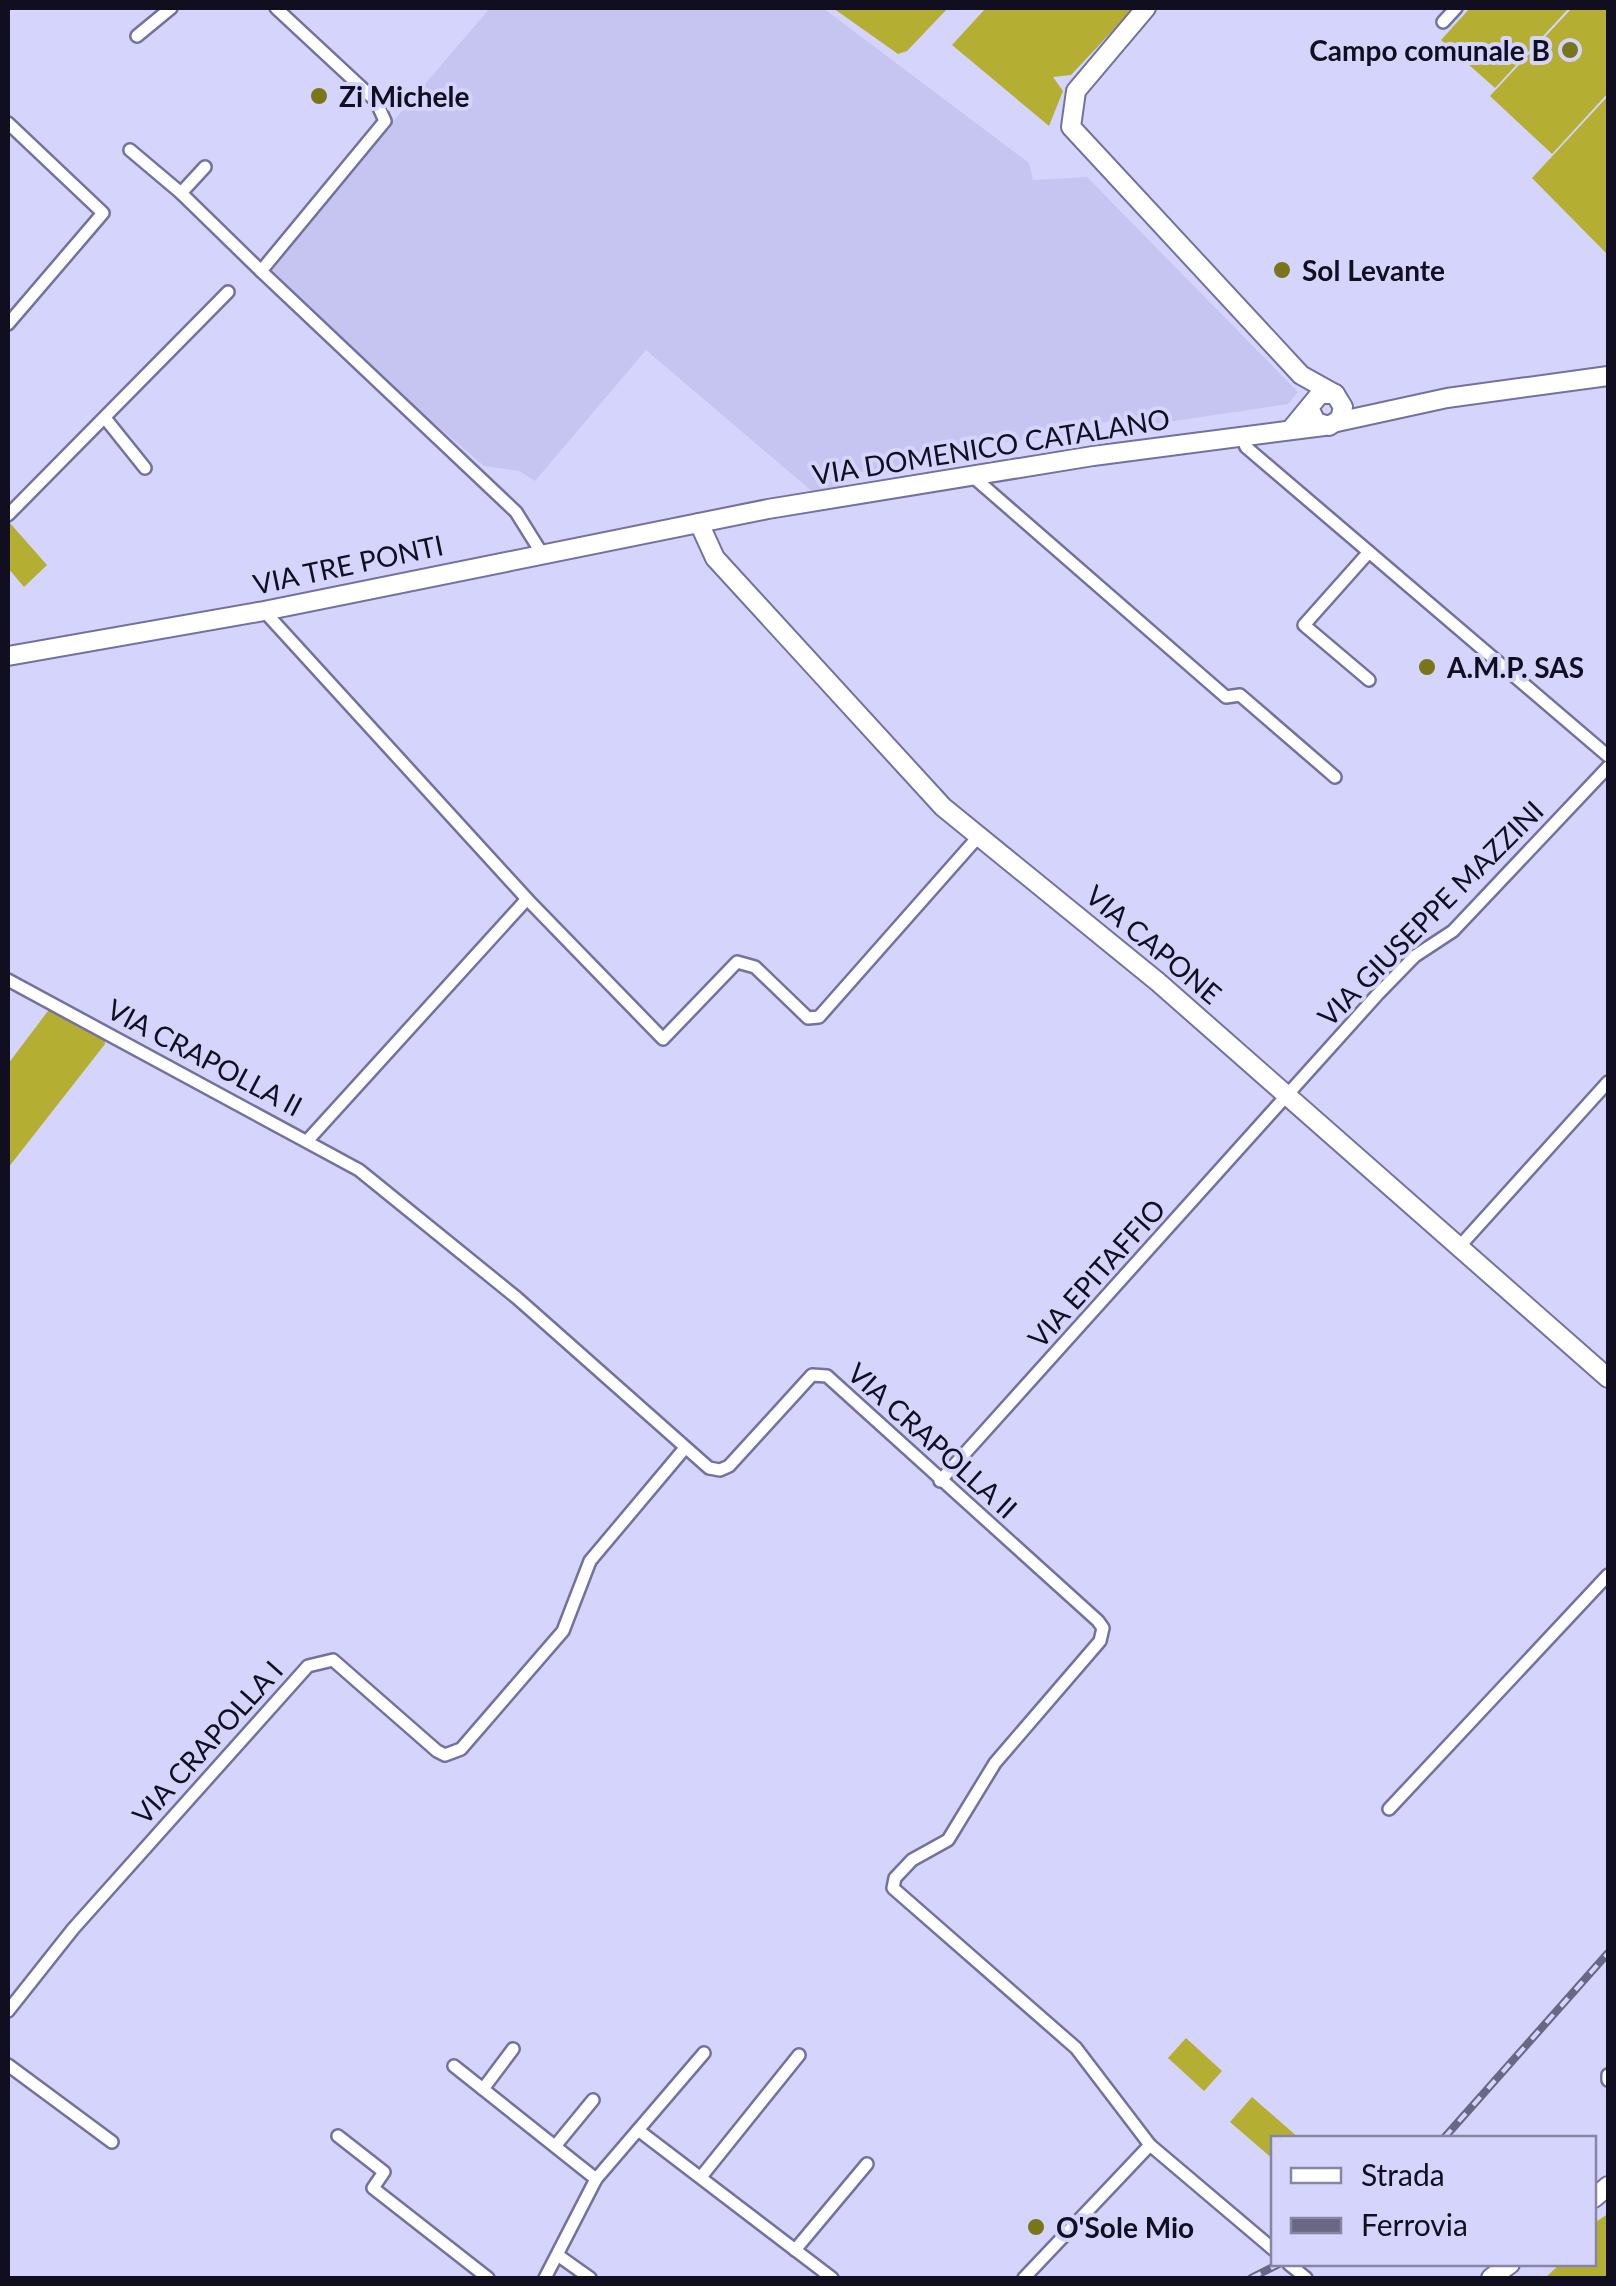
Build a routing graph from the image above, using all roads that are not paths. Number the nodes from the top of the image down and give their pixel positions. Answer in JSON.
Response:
{"nodes":[{"id":1,"x":171,"y":8,"type":"edge"},
{"id":2,"x":276,"y":8,"type":"edge"},
{"id":3,"x":1146,"y":8,"type":"edge"},
{"id":4,"x":1456,"y":8,"type":"edge"},
{"id":5,"x":1443,"y":22,"type":"dead end"},
{"id":6,"x":137,"y":36,"type":"dead end"},
{"id":7,"x":8,"y":123,"type":"edge"},
{"id":8,"x":130,"y":150,"type":"dead end"},
{"id":9,"x":205,"y":167,"type":"dead end"},
{"id":10,"x":181,"y":192,"type":"junction"},
{"id":11,"x":261,"y":271,"type":"junction"},
{"id":12,"x":228,"y":292,"type":"dead end"},
{"id":13,"x":8,"y":324,"type":"edge"},
{"id":14,"x":1301,"y":375,"type":"junction"},
{"id":15,"x":1608,"y":376,"type":"edge"},
{"id":16,"x":1338,"y":398,"type":"junction"},
{"id":17,"x":1310,"y":408,"type":"junction"},
{"id":18,"x":1366,"y":413,"type":"junction"},
{"id":19,"x":105,"y":418,"type":"junction"},
{"id":20,"x":1331,"y":424,"type":"junction"},
{"id":21,"x":1292,"y":428,"type":"junction"},
{"id":22,"x":1240,"y":435,"type":"junction"},
{"id":23,"x":145,"y":468,"type":"dead end"},
{"id":24,"x":970,"y":475,"type":"junction"},
{"id":25,"x":8,"y":515,"type":"edge"},
{"id":26,"x":699,"y":523,"type":"junction"},
{"id":27,"x":540,"y":552,"type":"junction"},
{"id":28,"x":1368,"y":552,"type":"junction"},
{"id":29,"x":264,"y":611,"type":"junction"},
{"id":30,"x":8,"y":656,"type":"edge"},
{"id":31,"x":1369,"y":680,"type":"dead end"},
{"id":32,"x":1608,"y":756,"type":"edge"},
{"id":33,"x":1608,"y":766,"type":"edge"},
{"id":34,"x":1335,"y":777,"type":"dead end"},
{"id":35,"x":978,"y":837,"type":"junction"},
{"id":36,"x":528,"y":899,"type":"junction"},
{"id":37,"x":8,"y":980,"type":"edge"},
{"id":38,"x":1608,"y":1082,"type":"edge"},
{"id":39,"x":1288,"y":1096,"type":"junction"},
{"id":40,"x":308,"y":1140,"type":"junction"},
{"id":41,"x":1459,"y":1247,"type":"junction"},
{"id":42,"x":1608,"y":1378,"type":"edge"},
{"id":43,"x":685,"y":1448,"type":"junction"},
{"id":44,"x":940,"y":1481,"type":"junction"},
{"id":45,"x":1608,"y":1575,"type":"edge"},
{"id":46,"x":1389,"y":1809,"type":"dead end"},
{"id":47,"x":8,"y":2010,"type":"edge"},
{"id":48,"x":513,"y":2050,"type":"dead end"},
{"id":49,"x":704,"y":2053,"type":"dead end"},
{"id":50,"x":799,"y":2055,"type":"dead end"},
{"id":51,"x":8,"y":2065,"type":"edge"},
{"id":52,"x":454,"y":2066,"type":"dead end"},
{"id":53,"x":483,"y":2089,"type":"junction"},
{"id":54,"x":592,"y":2100,"type":"dead end"},
{"id":55,"x":638,"y":2130,"type":"junction"},
{"id":56,"x":338,"y":2136,"type":"dead end"},
{"id":57,"x":112,"y":2142,"type":"dead end"},
{"id":58,"x":556,"y":2145,"type":"junction"},
{"id":59,"x":1150,"y":2145,"type":"junction"},
{"id":60,"x":867,"y":2164,"type":"dead end"},
{"id":61,"x":701,"y":2177,"type":"junction"},
{"id":62,"x":596,"y":2179,"type":"junction"},
{"id":63,"x":1271,"y":2247,"type":"edge"},
{"id":64,"x":795,"y":2250,"type":"junction"},
{"id":65,"x":559,"y":2256,"type":"junction"},
{"id":66,"x":488,"y":2278,"type":"edge"},
{"id":67,"x":545,"y":2278,"type":"edge"},
{"id":68,"x":590,"y":2278,"type":"edge"},
{"id":69,"x":832,"y":2278,"type":"edge"},
{"id":70,"x":1024,"y":2278,"type":"edge"}],
"edges":[{"from":1,"to":6,"type":"street"},
{"from":2,"to":11,"type":"street"},
{"from":3,"to":14,"type":"street"},
{"from":4,"to":5,"type":"street"},
{"from":7,"to":13,"type":"street"},
{"from":8,"to":10,"type":"street"},
{"from":9,"to":10,"type":"street"},
{"from":10,"to":11,"type":"street"},
{"from":11,"to":27,"type":"street"},
{"from":12,"to":19,"type":"street"},
{"from":14,"to":16,"type":"street"},
{"from":14,"to":17,"type":"street"},
{"from":15,"to":18,"type":"street","name":"VIA DOMENICO CATALANO"},
{"from":16,"to":17,"type":"street"},
{"from":16,"to":18,"type":"street"},
{"from":16,"to":20,"type":"street"},
{"from":17,"to":20,"type":"street"},
{"from":17,"to":21,"type":"street"},
{"from":18,"to":20,"type":"street","name":"VIA DOMENICO CATALANO"},
{"from":19,"to":23,"type":"street"},
{"from":19,"to":25,"type":"street"},
{"from":20,"to":21,"type":"street","name":"VIA DOMENICO CATALANO"},
{"from":21,"to":22,"type":"street","name":"VIA DOMENICO CATALANO"},
{"from":22,"to":24,"type":"street","name":"VIA DOMENICO CATALANO"},
{"from":22,"to":28,"type":"street"},
{"from":24,"to":26,"type":"street","name":"VIA DOMENICO CATALANO"},
{"from":24,"to":34,"type":"street"},
{"from":26,"to":27,"type":"street","name":"VIA TRE PONTI"},
{"from":26,"to":35,"type":"street","name":"VIA CAPONE"},
{"from":27,"to":29,"type":"street","name":"VIA TRE PONTI"},
{"from":28,"to":31,"type":"street"},
{"from":28,"to":32,"type":"street"},
{"from":29,"to":30,"type":"street","name":"VIA TRE PONTI"},
{"from":29,"to":36,"type":"street"},
{"from":33,"to":39,"type":"street","name":"VIA GIUSEPPE MAZZINI"},
{"from":35,"to":36,"type":"street"},
{"from":35,"to":39,"type":"street","name":"VIA CAPONE"},
{"from":36,"to":40,"type":"street"},
{"from":37,"to":40,"type":"street","name":"VIA CRAPOLLA II"},
{"from":38,"to":41,"type":"street"},
{"from":39,"to":41,"type":"street","name":"VIA CAPONE"},
{"from":39,"to":44,"type":"street","name":"VIA EPITAFFIO"},
{"from":40,"to":43,"type":"street","name":"VIA CRAPOLLA II"},
{"from":41,"to":42,"type":"street","name":"VIA CAPONE"},
{"from":43,"to":44,"type":"street","name":"VIA CRAPOLLA II"},
{"from":43,"to":47,"type":"street","name":"VIA CRAPOLLA I"},
{"from":44,"to":59,"type":"street","name":"VIA CRAPOLLA II"},
{"from":45,"to":46,"type":"street"},
{"from":48,"to":53,"type":"street"},
{"from":49,"to":55,"type":"street"},
{"from":50,"to":61,"type":"street"},
{"from":51,"to":57,"type":"street"},
{"from":52,"to":53,"type":"street"},
{"from":53,"to":58,"type":"street"},
{"from":54,"to":58,"type":"street"},
{"from":55,"to":61,"type":"street"},
{"from":55,"to":62,"type":"street"},
{"from":56,"to":66,"type":"street"},
{"from":58,"to":62,"type":"street"},
{"from":59,"to":63,"type":"street","name":"VIA CRAPOLLA II"},
{"from":59,"to":70,"type":"street"},
{"from":60,"to":64,"type":"street"},
{"from":61,"to":64,"type":"street"},
{"from":62,"to":65,"type":"street"},
{"from":64,"to":69,"type":"street"},
{"from":65,"to":67,"type":"street"},
{"from":65,"to":68,"type":"street"}]}
